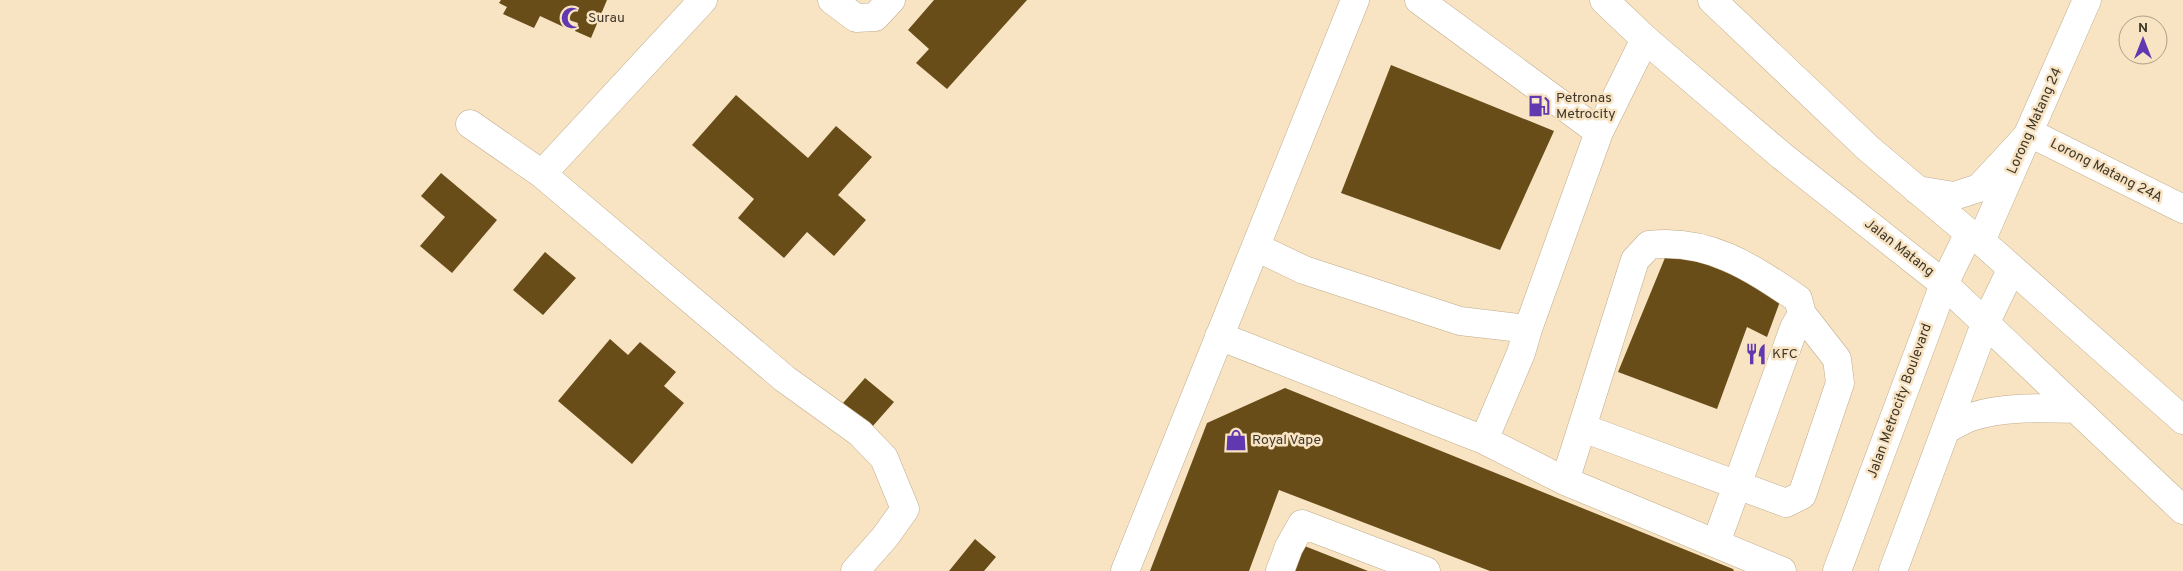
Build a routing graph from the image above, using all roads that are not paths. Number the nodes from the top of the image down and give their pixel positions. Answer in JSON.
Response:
{"nodes":[{"id":1,"x":703,"y":0,"type":"edge"},
{"id":2,"x":832,"y":0,"type":"edge"},
{"id":3,"x":891,"y":0,"type":"edge"},
{"id":4,"x":1355,"y":0,"type":"edge"},
{"id":5,"x":1418,"y":0,"type":"edge"},
{"id":6,"x":1604,"y":0,"type":"edge"},
{"id":7,"x":1712,"y":0,"type":"edge"},
{"id":8,"x":2087,"y":0,"type":"edge"},
{"id":9,"x":1645,"y":40,"type":"junction"},
{"id":10,"x":470,"y":124,"type":"dead end"},
{"id":11,"x":1600,"y":132,"type":"junction"},
{"id":12,"x":2030,"y":133,"type":"junction"},
{"id":13,"x":542,"y":174,"type":"junction"},
{"id":14,"x":1917,"y":190,"type":"junction"},
{"id":15,"x":2183,"y":209,"type":"edge"},
{"id":16,"x":1975,"y":237,"type":"junction"},
{"id":17,"x":1256,"y":247,"type":"junction"},
{"id":18,"x":2012,"y":270,"type":"junction"},
{"id":19,"x":1944,"y":284,"type":"junction"},
{"id":20,"x":1802,"y":314,"type":"junction"},
{"id":21,"x":1985,"y":324,"type":"junction"},
{"id":22,"x":1528,"y":329,"type":"junction"},
{"id":23,"x":1219,"y":336,"type":"junction"},
{"id":24,"x":2076,"y":409,"type":"junction"},
{"id":25,"x":2183,"y":420,"type":"edge"},
{"id":26,"x":1583,"y":428,"type":"junction"},
{"id":27,"x":1947,"y":430,"type":"junction"},
{"id":28,"x":1484,"y":440,"type":"junction"},
{"id":29,"x":1565,"y":481,"type":"junction"},
{"id":30,"x":1735,"y":486,"type":"junction"},
{"id":31,"x":2183,"y":510,"type":"edge"},
{"id":32,"x":1716,"y":543,"type":"junction"},
{"id":33,"x":855,"y":571,"type":"edge"},
{"id":34,"x":1125,"y":571,"type":"edge"},
{"id":35,"x":1280,"y":571,"type":"edge"},
{"id":36,"x":1426,"y":571,"type":"edge"},
{"id":37,"x":1782,"y":571,"type":"edge"},
{"id":38,"x":1836,"y":571,"type":"edge"},
{"id":39,"x":1893,"y":571,"type":"edge"}],
"edges":[{"from":1,"to":13,"type":"street"},
{"from":2,"to":3,"type":"street"},
{"from":4,"to":17,"type":"street"},
{"from":5,"to":11,"type":"street"},
{"from":6,"to":9,"type":"street","name":"Jalan Matang"},
{"from":7,"to":14,"type":"street"},
{"from":8,"to":12,"type":"street","name":"Lorong Matang 24"},
{"from":9,"to":11,"type":"street"},
{"from":9,"to":19,"type":"street","name":"Jalan Matang"},
{"from":10,"to":13,"type":"street"},
{"from":11,"to":22,"type":"street"},
{"from":12,"to":14,"type":"street"},
{"from":12,"to":15,"type":"street","name":"Lorong Matang 24A"},
{"from":12,"to":16,"type":"street","name":"Lorong Matang 24"},
{"from":13,"to":33,"type":"street"},
{"from":14,"to":16,"type":"street"},
{"from":16,"to":18,"type":"street"},
{"from":16,"to":19,"type":"street","name":"Jalan Metrocity Boulevard"},
{"from":17,"to":22,"type":"street"},
{"from":17,"to":23,"type":"street"},
{"from":18,"to":21,"type":"street"},
{"from":18,"to":25,"type":"street"},
{"from":19,"to":21,"type":"street","name":"Jalan Matang"},
{"from":19,"to":38,"type":"street","name":"Jalan Metrocity Boulevard"},
{"from":20,"to":26,"type":"street"},
{"from":20,"to":30,"type":"street"},
{"from":20,"to":30,"type":"street"},
{"from":21,"to":24,"type":"street","name":"Jalan Matang"},
{"from":21,"to":27,"type":"street"},
{"from":22,"to":28,"type":"street"},
{"from":23,"to":28,"type":"street"},
{"from":23,"to":34,"type":"street"},
{"from":24,"to":27,"type":"street"},
{"from":24,"to":31,"type":"street","name":"Jalan Matang"},
{"from":26,"to":29,"type":"street"},
{"from":26,"to":30,"type":"street"},
{"from":27,"to":39,"type":"street"},
{"from":28,"to":29,"type":"street"},
{"from":29,"to":32,"type":"street"},
{"from":30,"to":32,"type":"street"},
{"from":32,"to":37,"type":"street"},
{"from":35,"to":36,"type":"street"}]}
